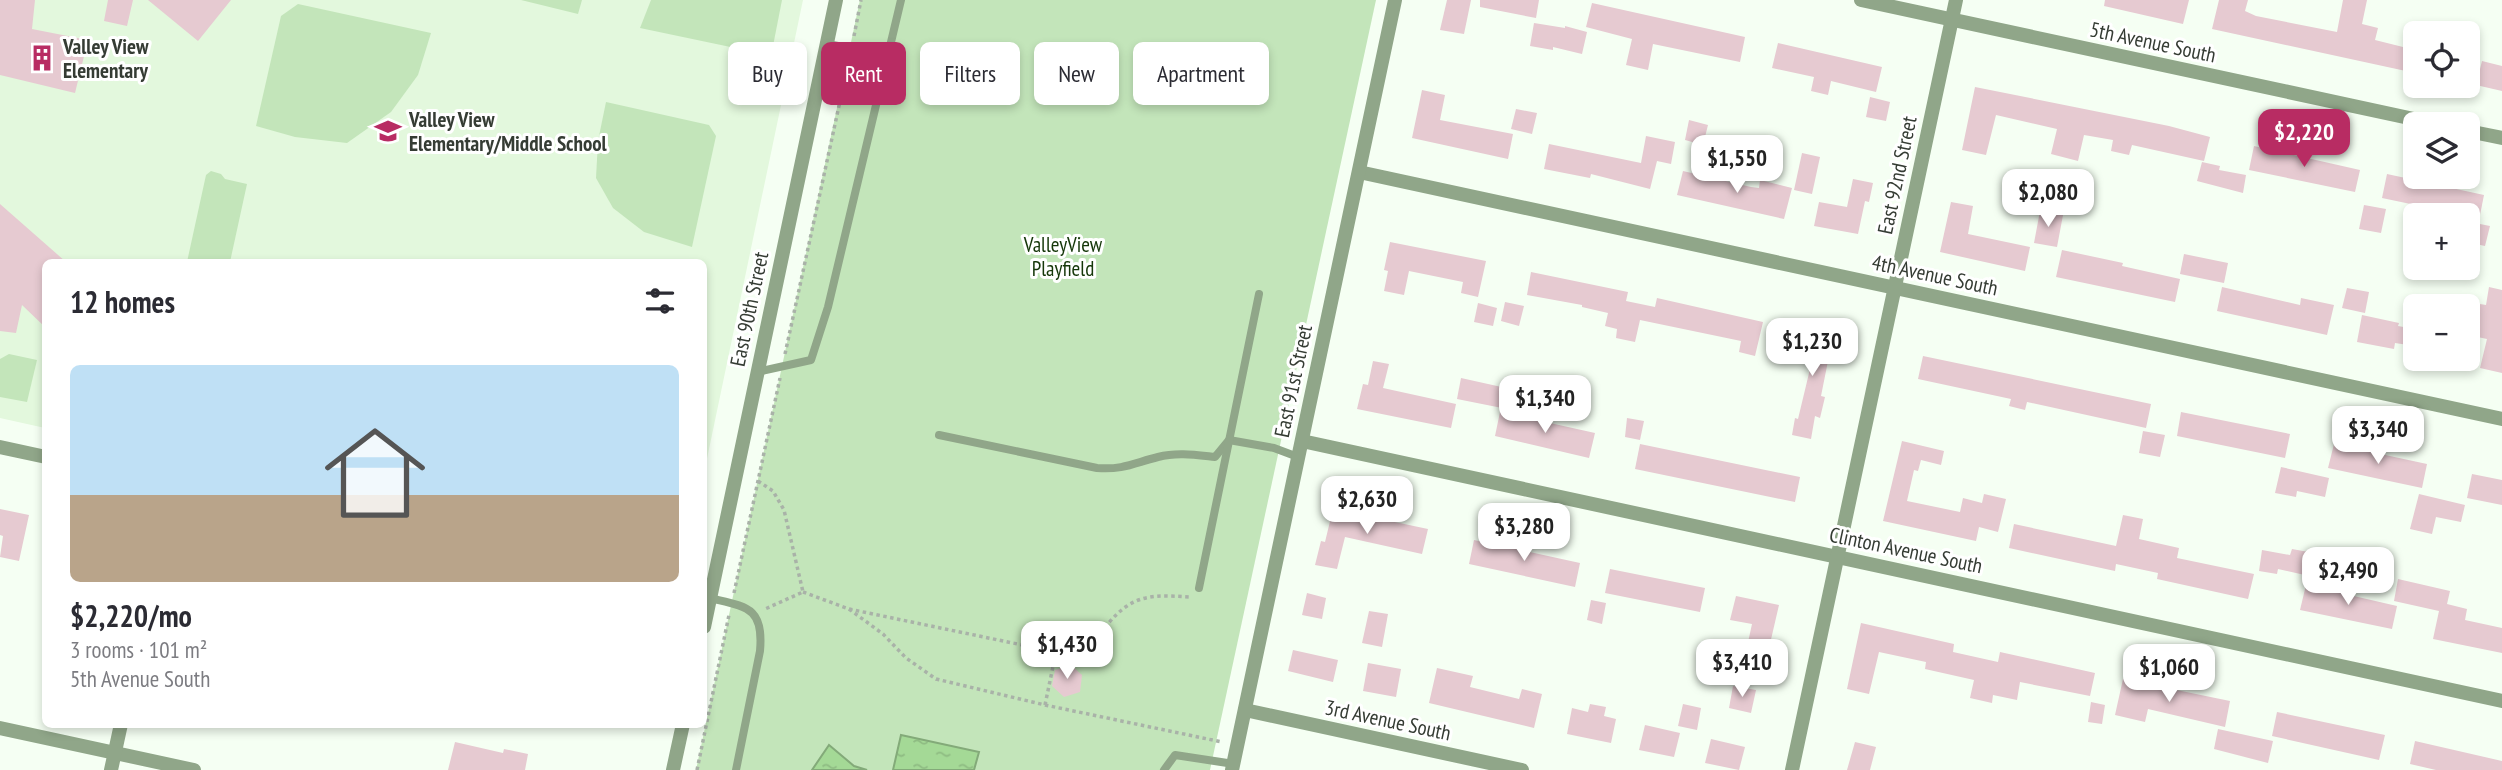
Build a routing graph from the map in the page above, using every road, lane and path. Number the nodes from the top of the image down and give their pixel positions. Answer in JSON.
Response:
{"nodes":[{"id":1,"x":836,"y":0,"type":"edge"},
{"id":2,"x":862,"y":0,"type":"edge"},
{"id":3,"x":901,"y":0,"type":"edge"},
{"id":4,"x":1395,"y":0,"type":"edge"},
{"id":5,"x":1861,"y":0,"type":"edge"},
{"id":6,"x":1956,"y":0,"type":"edge"},
{"id":7,"x":1952,"y":20,"type":"junction"},
{"id":8,"x":827,"y":42,"type":"edge"},
{"id":9,"x":853,"y":42,"type":"edge"},
{"id":10,"x":891,"y":42,"type":"edge"},
{"id":11,"x":821,"y":72,"type":"edge"},
{"id":12,"x":840,"y":105,"type":"edge"},
{"id":13,"x":876,"y":105,"type":"edge"},
{"id":14,"x":2403,"y":117,"type":"edge"},
{"id":15,"x":2480,"y":133,"type":"edge"},
{"id":16,"x":2502,"y":138,"type":"edge"},
{"id":17,"x":1359,"y":172,"type":"junction"},
{"id":18,"x":1895,"y":288,"type":"junction"},
{"id":19,"x":1259,"y":294,"type":"dead end"},
{"id":20,"x":783,"y":366,"type":"junction"},
{"id":21,"x":757,"y":372,"type":"junction"},
{"id":22,"x":2502,"y":419,"type":"edge"},
{"id":23,"x":939,"y":435,"type":"dead end"},
{"id":24,"x":1229,"y":440,"type":"junction"},
{"id":25,"x":1302,"y":441,"type":"junction"},
{"id":26,"x":0,"y":447,"type":"edge"},
{"id":27,"x":42,"y":456,"type":"edge"},
{"id":28,"x":1298,"y":457,"type":"junction"},
{"id":29,"x":758,"y":481,"type":"junction"},
{"id":30,"x":1838,"y":557,"type":"junction"},
{"id":31,"x":1199,"y":588,"type":"joint"},
{"id":32,"x":803,"y":592,"type":"junction"},
{"id":33,"x":707,"y":598,"type":"edge"},
{"id":34,"x":732,"y":604,"type":"junction"},
{"id":35,"x":849,"y":608,"type":"junction"},
{"id":36,"x":755,"y":614,"type":"junction"},
{"id":37,"x":1056,"y":652,"type":"junction"},
{"id":38,"x":2502,"y":701,"type":"edge"},
{"id":39,"x":1045,"y":705,"type":"junction"},
{"id":40,"x":1245,"y":710,"type":"junction"},
{"id":41,"x":707,"y":723,"type":"edge"},
{"id":42,"x":0,"y":728,"type":"edge"},
{"id":43,"x":120,"y":728,"type":"edge"},
{"id":44,"x":682,"y":728,"type":"edge"},
{"id":45,"x":706,"y":728,"type":"edge"},
{"id":46,"x":1237,"y":745,"type":"junction"},
{"id":47,"x":115,"y":753,"type":"junction"},
{"id":48,"x":1233,"y":767,"type":"edge"},
{"id":49,"x":111,"y":770,"type":"edge"},
{"id":50,"x":194,"y":770,"type":"edge"},
{"id":51,"x":673,"y":770,"type":"edge"},
{"id":52,"x":697,"y":770,"type":"edge"},
{"id":53,"x":736,"y":770,"type":"edge"},
{"id":54,"x":1164,"y":770,"type":"edge"},
{"id":55,"x":1522,"y":770,"type":"edge"},
{"id":56,"x":1792,"y":770,"type":"edge"}],
"edges":[{"from":1,"to":8,"type":"street","name":"East 90th Street"},
{"from":2,"to":9,"type":"path"},
{"from":3,"to":10,"type":"lane"},
{"from":4,"to":17,"type":"street","name":"East 91st Street"},
{"from":5,"to":7,"type":"street","name":"5th Avenue South"},
{"from":6,"to":7,"type":"street","name":"East 92nd Street"},
{"from":7,"to":14,"type":"street","name":"5th Avenue South"},
{"from":7,"to":18,"type":"street","name":"East 92nd Street"},
{"from":11,"to":21,"type":"street","name":"East 90th Street"},
{"from":12,"to":20,"type":"path"},
{"from":13,"to":20,"type":"lane"},
{"from":15,"to":16,"type":"street"},
{"from":17,"to":18,"type":"street","name":"4th Avenue South"},
{"from":17,"to":25,"type":"street","name":"East 91st Street"},
{"from":18,"to":22,"type":"street","name":"4th Avenue South"},
{"from":18,"to":30,"type":"street","name":"East 92nd Street"},
{"from":19,"to":24,"type":"lane"},
{"from":20,"to":21,"type":"lane"},
{"from":20,"to":29,"type":"path"},
{"from":21,"to":33,"type":"street","name":"East 90th Street"},
{"from":23,"to":24,"type":"lane"},
{"from":24,"to":28,"type":"lane"},
{"from":24,"to":31,"type":"lane"},
{"from":25,"to":28,"type":"street","name":"East 91st Street"},
{"from":25,"to":30,"type":"street","name":"Clinton Avenue South"},
{"from":26,"to":27,"type":"street"},
{"from":28,"to":40,"type":"street","name":"East 91st Street"},
{"from":29,"to":32,"type":"path"},
{"from":29,"to":34,"type":"path"},
{"from":30,"to":38,"type":"street","name":"Clinton Avenue South"},
{"from":30,"to":56,"type":"street","name":"East 92nd Street"},
{"from":31,"to":37,"type":"path"},
{"from":32,"to":35,"type":"path"},
{"from":32,"to":36,"type":"path"},
{"from":33,"to":34,"type":"lane"},
{"from":34,"to":36,"type":"lane"},
{"from":34,"to":41,"type":"path"},
{"from":35,"to":37,"type":"path"},
{"from":35,"to":39,"type":"path"},
{"from":36,"to":53,"type":"lane"},
{"from":37,"to":39,"type":"path"},
{"from":39,"to":46,"type":"path"},
{"from":40,"to":46,"type":"street","name":"East 91st Street"},
{"from":40,"to":55,"type":"street","name":"3rd Avenue South"},
{"from":42,"to":47,"type":"street"},
{"from":43,"to":47,"type":"street"},
{"from":44,"to":51,"type":"street"},
{"from":45,"to":52,"type":"path"},
{"from":46,"to":48,"type":"street","name":"East 91st Street"},
{"from":47,"to":49,"type":"street"},
{"from":47,"to":50,"type":"street"},
{"from":48,"to":54,"type":"lane"}]}
